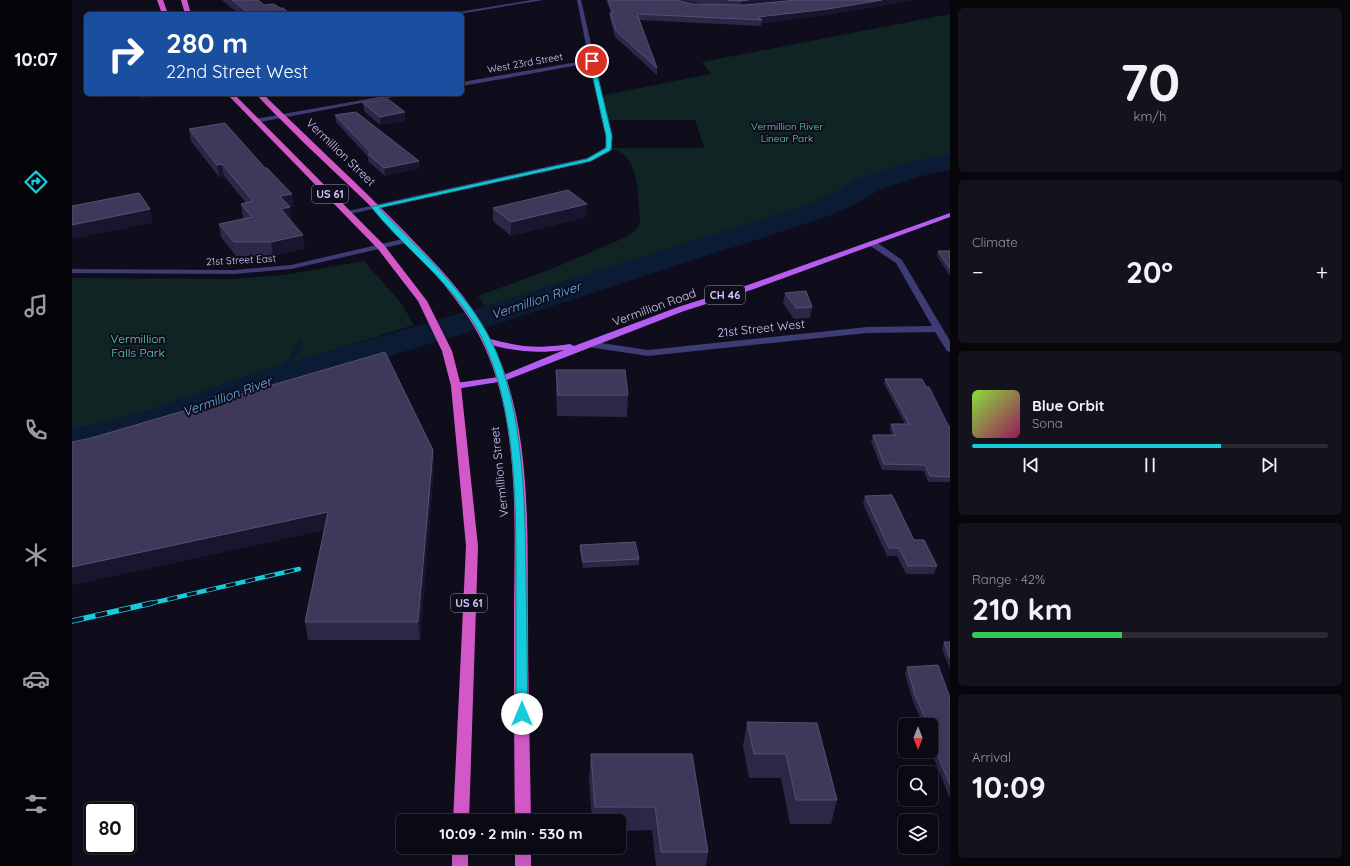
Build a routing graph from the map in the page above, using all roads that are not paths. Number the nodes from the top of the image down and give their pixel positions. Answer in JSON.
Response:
{"nodes":[{"id":1,"x":139,"y":0,"type":"edge"},
{"id":2,"x":146,"y":0,"type":"edge"},
{"id":3,"x":160,"y":0,"type":"edge"},
{"id":4,"x":184,"y":0,"type":"edge"},
{"id":5,"x":541,"y":0,"type":"edge"},
{"id":6,"x":579,"y":0,"type":"edge"},
{"id":7,"x":164,"y":12,"type":"edge"},
{"id":8,"x":187,"y":12,"type":"edge"},
{"id":9,"x":462,"y":12,"type":"edge"},
{"id":10,"x":592,"y":61,"type":"junction"},
{"id":11,"x":464,"y":84,"type":"edge"},
{"id":12,"x":232,"y":96,"type":"edge"},
{"id":13,"x":261,"y":96,"type":"edge"},
{"id":14,"x":395,"y":96,"type":"edge"},
{"id":15,"x":281,"y":116,"type":"junction"},
{"id":16,"x":256,"y":121,"type":"junction"},
{"id":17,"x":374,"y":207,"type":"junction"},
{"id":18,"x":348,"y":213,"type":"junction"},
{"id":19,"x":950,"y":214,"type":"edge"},
{"id":20,"x":407,"y":240,"type":"junction"},
{"id":21,"x":872,"y":243,"type":"junction"},
{"id":22,"x":381,"y":247,"type":"junction"},
{"id":23,"x":72,"y":271,"type":"edge"},
{"id":24,"x":937,"y":329,"type":"junction"},
{"id":25,"x":487,"y":341,"type":"junction"},
{"id":26,"x":588,"y":344,"type":"junction"},
{"id":27,"x":950,"y":350,"type":"edge"},
{"id":28,"x":502,"y":379,"type":"junction"},
{"id":29,"x":456,"y":386,"type":"junction"},
{"id":30,"x":461,"y":814,"type":"edge"},
{"id":31,"x":523,"y":814,"type":"edge"},
{"id":32,"x":460,"y":854,"type":"edge"},
{"id":33,"x":523,"y":854,"type":"edge"},
{"id":34,"x":460,"y":866,"type":"edge"},
{"id":35,"x":523,"y":866,"type":"edge"}],
"edges":[{"from":1,"to":2,"type":"street"},
{"from":3,"to":7,"type":"highway"},
{"from":4,"to":8,"type":"highway"},
{"from":5,"to":9,"type":"street"},
{"from":6,"to":10,"type":"street"},
{"from":10,"to":11,"type":"street","name":"West 23rd Street"},
{"from":10,"to":17,"type":"street"},
{"from":12,"to":16,"type":"highway","number":"US 61"},
{"from":13,"to":15,"type":"highway","name":"Vermillion Street","number":"US 61"},
{"from":14,"to":15,"type":"street"},
{"from":15,"to":16,"type":"street"},
{"from":15,"to":17,"type":"highway","name":"Vermillion Street","number":"US 61"},
{"from":16,"to":18,"type":"highway","number":"US 61"},
{"from":17,"to":18,"type":"street"},
{"from":17,"to":20,"type":"highway","name":"Vermillion Street","number":"US 61"},
{"from":18,"to":22,"type":"highway","number":"US 61"},
{"from":19,"to":21,"type":"main road","name":"Vermillion Road","number":"CH 46"},
{"from":20,"to":22,"type":"street","name":"21st Street East"},
{"from":20,"to":25,"type":"highway","name":"Vermillion Street","number":"US 61"},
{"from":21,"to":24,"type":"street"},
{"from":21,"to":26,"type":"main road","name":"Vermillion Road","number":"CH 46"},
{"from":22,"to":23,"type":"street","name":"21st Street East"},
{"from":22,"to":29,"type":"highway","number":"US 61"},
{"from":24,"to":26,"type":"street","name":"21st Street West"},
{"from":24,"to":27,"type":"street"},
{"from":25,"to":26,"type":"main road"},
{"from":25,"to":28,"type":"highway","name":"Vermillion Street","number":"US 61"},
{"from":26,"to":28,"type":"main road","name":"Vermillion Road","number":"CH 46"},
{"from":28,"to":29,"type":"main road","name":"Vermillion Road","number":"CH 46"},
{"from":28,"to":31,"type":"highway","name":"Vermillion Street","number":"US 61"},
{"from":29,"to":30,"type":"highway","number":"US 61"},
{"from":32,"to":34,"type":"highway"},
{"from":33,"to":35,"type":"highway"}]}
